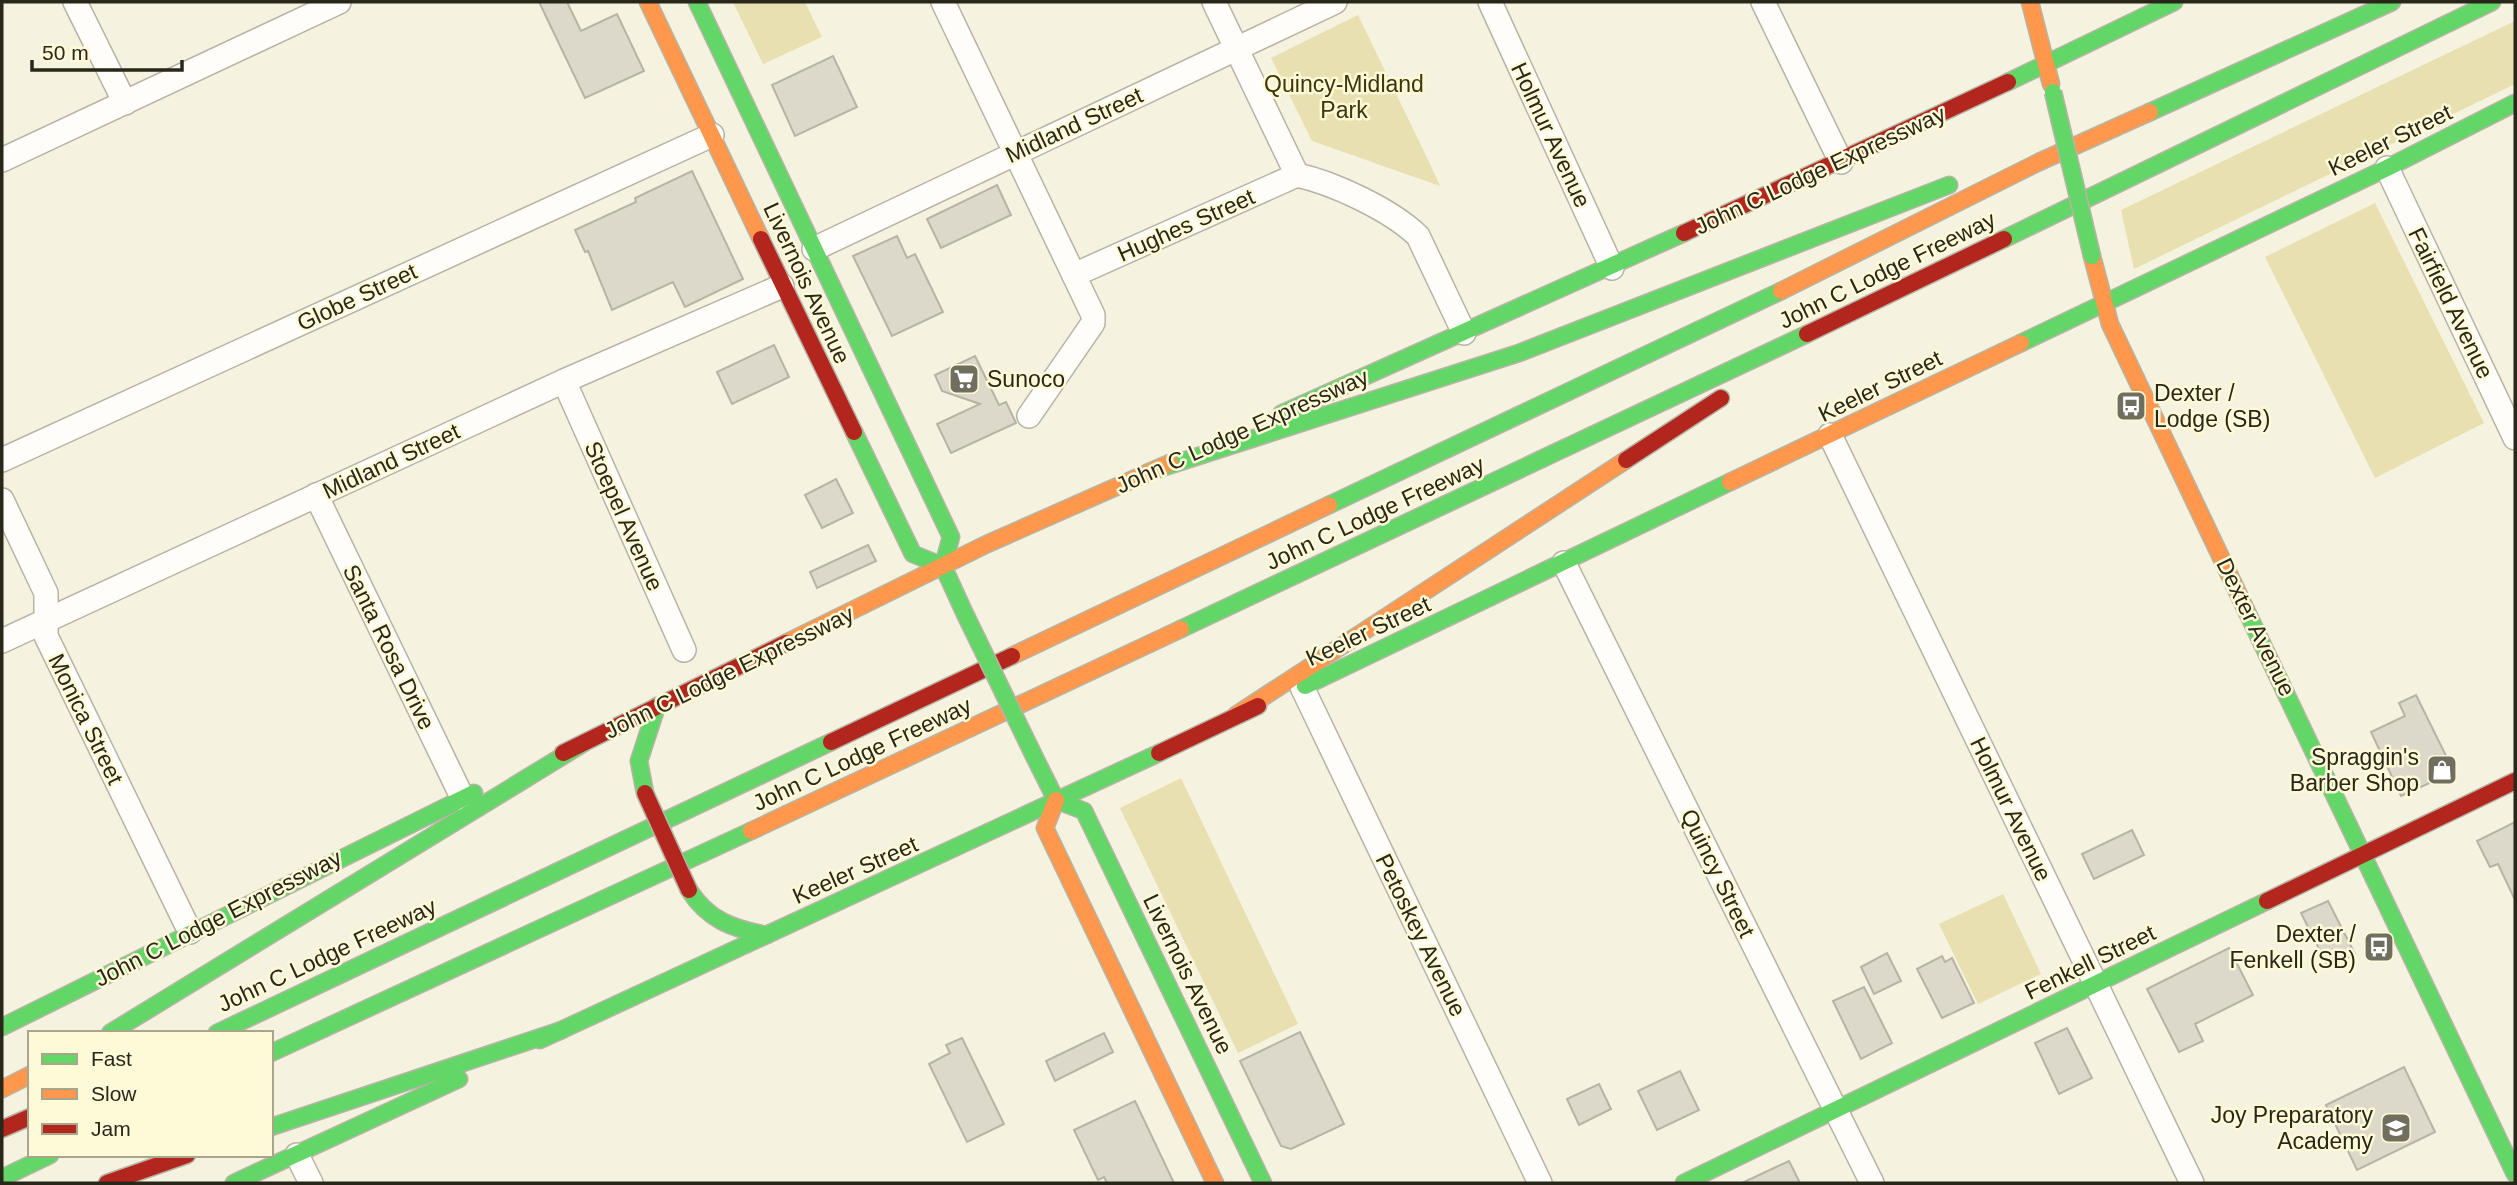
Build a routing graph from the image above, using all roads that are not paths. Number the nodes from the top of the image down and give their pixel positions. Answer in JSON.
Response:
{"nodes":[{"id":1,"x":75,"y":2,"type":"edge"},
{"id":2,"x":339,"y":2,"type":"edge"},
{"id":3,"x":648,"y":2,"type":"edge"},
{"id":4,"x":943,"y":2,"type":"edge"},
{"id":5,"x":1214,"y":2,"type":"edge"},
{"id":6,"x":1335,"y":2,"type":"edge"},
{"id":7,"x":1490,"y":2,"type":"edge"},
{"id":8,"x":1763,"y":2,"type":"edge"},
{"id":9,"x":2030,"y":2,"type":"edge"},
{"id":10,"x":2174,"y":2,"type":"edge"},
{"id":11,"x":2392,"y":2,"type":"edge"},
{"id":12,"x":2492,"y":2,"type":"edge"},
{"id":13,"x":698,"y":5,"type":"edge"},
{"id":14,"x":1236,"y":48,"type":"junction"},
{"id":15,"x":2044,"y":64,"type":"junction"},
{"id":16,"x":125,"y":103,"type":"junction"},
{"id":17,"x":2515,"y":103,"type":"edge"},
{"id":18,"x":712,"y":135,"type":"junction"},
{"id":19,"x":1016,"y":153,"type":"junction"},
{"id":20,"x":2,"y":160,"type":"edge"},
{"id":21,"x":1840,"y":162,"type":"junction"},
{"id":22,"x":2039,"y":162,"type":"junction"},
{"id":23,"x":2387,"y":168,"type":"junction"},
{"id":24,"x":1297,"y":175,"type":"junction"},
{"id":25,"x":744,"y":204,"type":"junction"},
{"id":26,"x":814,"y":249,"type":"junction"},
{"id":27,"x":1612,"y":268,"type":"junction"},
{"id":28,"x":1074,"y":275,"type":"junction"},
{"id":29,"x":782,"y":286,"type":"junction"},
{"id":30,"x":1897,"y":290,"type":"junction"},
{"id":31,"x":2105,"y":304,"type":"junction"},
{"id":32,"x":1464,"y":333,"type":"junction"},
{"id":33,"x":1766,"y":372,"type":"dead end"},
{"id":34,"x":564,"y":381,"type":"junction"},
{"id":35,"x":1733,"y":391,"type":"dead end"},
{"id":36,"x":858,"y":404,"type":"dead end"},
{"id":37,"x":1029,"y":416,"type":"dead end"},
{"id":38,"x":1830,"y":436,"type":"junction"},
{"id":39,"x":2515,"y":438,"type":"edge"},
{"id":40,"x":2,"y":460,"type":"edge"},
{"id":41,"x":1149,"y":472,"type":"junction"},
{"id":42,"x":316,"y":495,"type":"junction"},
{"id":43,"x":2,"y":500,"type":"edge"},
{"id":44,"x":1564,"y":563,"type":"junction"},
{"id":45,"x":943,"y":566,"type":"junction"},
{"id":46,"x":44,"y":621,"type":"junction"},
{"id":47,"x":2,"y":641,"type":"edge"},
{"id":48,"x":684,"y":650,"type":"dead end"},
{"id":49,"x":1302,"y":687,"type":"junction"},
{"id":50,"x":657,"y":706,"type":"junction"},
{"id":51,"x":1236,"y":715,"type":"junction"},
{"id":52,"x":584,"y":743,"type":"junction"},
{"id":53,"x":2515,"y":781,"type":"edge"},
{"id":54,"x":463,"y":799,"type":"junction"},
{"id":55,"x":1056,"y":800,"type":"junction"},
{"id":56,"x":2363,"y":855,"type":"junction"},
{"id":57,"x":190,"y":932,"type":"junction"},
{"id":58,"x":767,"y":935,"type":"junction"},
{"id":59,"x":2096,"y":984,"type":"junction"},
{"id":60,"x":1131,"y":1006,"type":"junction"},
{"id":61,"x":2,"y":1027,"type":"edge"},
{"id":62,"x":562,"y":1030,"type":"junction"},
{"id":63,"x":113,"y":1031,"type":"edge"},
{"id":64,"x":221,"y":1031,"type":"edge"},
{"id":65,"x":273,"y":1052,"type":"edge"},
{"id":66,"x":28,"y":1076,"type":"edge"},
{"id":67,"x":2,"y":1089,"type":"edge"},
{"id":68,"x":1836,"y":1110,"type":"junction"},
{"id":69,"x":28,"y":1118,"type":"edge"},
{"id":70,"x":273,"y":1126,"type":"edge"},
{"id":71,"x":2,"y":1129,"type":"edge"},
{"id":72,"x":298,"y":1154,"type":"junction"},
{"id":73,"x":46,"y":1157,"type":"edge"},
{"id":74,"x":181,"y":1157,"type":"edge"},
{"id":75,"x":2515,"y":1174,"type":"edge"},
{"id":76,"x":2,"y":1178,"type":"edge"},
{"id":77,"x":107,"y":1183,"type":"edge"},
{"id":78,"x":234,"y":1183,"type":"edge"},
{"id":79,"x":311,"y":1183,"type":"edge"},
{"id":80,"x":1215,"y":1183,"type":"edge"},
{"id":81,"x":1247,"y":1183,"type":"edge"},
{"id":82,"x":1264,"y":1183,"type":"edge"},
{"id":83,"x":1540,"y":1183,"type":"edge"},
{"id":84,"x":1684,"y":1183,"type":"edge"},
{"id":85,"x":1872,"y":1183,"type":"edge"},
{"id":86,"x":2192,"y":1183,"type":"edge"}],
"edges":[{"from":1,"to":16,"type":"street"},
{"from":2,"to":16,"type":"street"},
{"from":3,"to":18,"type":"main road","name":"Livernois Avenue"},
{"from":4,"to":19,"type":"street"},
{"from":5,"to":14,"type":"street"},
{"from":6,"to":14,"type":"street","name":"Midland Street"},
{"from":7,"to":27,"type":"street","name":"Holmur Avenue"},
{"from":8,"to":21,"type":"street"},
{"from":9,"to":15,"type":"main road","name":"Dexter Avenue"},
{"from":10,"to":15,"type":"main road","name":"John C Lodge Expressway"},
{"from":11,"to":22,"type":"main road","name":"John C Lodge Freeway"},
{"from":12,"to":30,"type":"main road","name":"John C Lodge Freeway"},
{"from":13,"to":26,"type":"main road","name":"Livernois Avenue"},
{"from":14,"to":19,"type":"street","name":"Midland Street"},
{"from":14,"to":24,"type":"street"},
{"from":15,"to":21,"type":"main road","name":"John C Lodge Expressway"},
{"from":15,"to":31,"type":"main road","name":"Dexter Avenue","bridge":true},
{"from":16,"to":20,"type":"street"},
{"from":17,"to":23,"type":"main road","name":"Keeler Street"},
{"from":18,"to":25,"type":"main road","name":"Livernois Avenue"},
{"from":18,"to":40,"type":"street","name":"Globe Street"},
{"from":19,"to":26,"type":"street","name":"Midland Street"},
{"from":19,"to":28,"type":"street"},
{"from":21,"to":27,"type":"main road","name":"John C Lodge Expressway"},
{"from":22,"to":41,"type":"main road"},
{"from":22,"to":64,"type":"main road","name":"John C Lodge Freeway"},
{"from":23,"to":31,"type":"main road","name":"Keeler Street"},
{"from":23,"to":39,"type":"street","name":"Fairfield Avenue"},
{"from":24,"to":28,"type":"street","name":"Hughes Street"},
{"from":24,"to":32,"type":"street"},
{"from":25,"to":29,"type":"main road","name":"Livernois Avenue"},
{"from":25,"to":36,"type":"main road"},
{"from":26,"to":45,"type":"main road","name":"Livernois Avenue"},
{"from":27,"to":32,"type":"main road","name":"John C Lodge Expressway"},
{"from":28,"to":37,"type":"street"},
{"from":29,"to":34,"type":"street","name":"Midland Street"},
{"from":29,"to":45,"type":"main road","name":"Livernois Avenue"},
{"from":30,"to":33,"type":"main road"},
{"from":30,"to":65,"type":"main road","name":"John C Lodge Freeway"},
{"from":31,"to":38,"type":"main road","name":"Keeler Street"},
{"from":31,"to":56,"type":"main road","name":"Dexter Avenue"},
{"from":32,"to":41,"type":"main road","name":"John C Lodge Expressway"},
{"from":34,"to":42,"type":"street","name":"Midland Street"},
{"from":34,"to":48,"type":"street","name":"Stoepel Avenue"},
{"from":35,"to":51,"type":"main road"},
{"from":38,"to":44,"type":"main road","name":"Keeler Street"},
{"from":38,"to":59,"type":"street","name":"Holmur Avenue"},
{"from":41,"to":45,"type":"main road","name":"John C Lodge Expressway"},
{"from":42,"to":46,"type":"street","name":"Midland Street"},
{"from":42,"to":54,"type":"street","name":"Santa Rosa Drive"},
{"from":43,"to":46,"type":"street","name":"Monica Street"},
{"from":44,"to":49,"type":"main road","name":"Keeler Street"},
{"from":44,"to":68,"type":"street","name":"Quincy Street"},
{"from":45,"to":50,"type":"main road","name":"John C Lodge Expressway"},
{"from":45,"to":55,"type":"main road","bridge":true},
{"from":46,"to":47,"type":"street","name":"Midland Street"},
{"from":46,"to":57,"type":"street","name":"Monica Street"},
{"from":49,"to":51,"type":"main road","name":"Keeler Street"},
{"from":49,"to":83,"type":"street","name":"Petoskey Avenue"},
{"from":50,"to":52,"type":"main road","name":"John C Lodge Expressway"},
{"from":50,"to":58,"type":"main road","bridge":true},
{"from":51,"to":55,"type":"main road","name":"Keeler Street"},
{"from":52,"to":54,"type":"main road","name":"John C Lodge Expressway"},
{"from":52,"to":63,"type":"main road"},
{"from":53,"to":56,"type":"main road","name":"Fenkell Street"},
{"from":54,"to":57,"type":"main road","name":"John C Lodge Expressway"},
{"from":55,"to":58,"type":"main road","name":"Keeler Street"},
{"from":55,"to":60,"type":"main road"},
{"from":55,"to":82,"type":"main road","name":"Livernois Avenue"},
{"from":56,"to":59,"type":"main road","name":"Fenkell Street"},
{"from":56,"to":75,"type":"main road","name":"Dexter Avenue"},
{"from":57,"to":61,"type":"main road","name":"John C Lodge Expressway"},
{"from":58,"to":62,"type":"main road","name":"Keeler Street"},
{"from":59,"to":68,"type":"main road","name":"Fenkell Street"},
{"from":59,"to":86,"type":"street","name":"Holmur Avenue"},
{"from":60,"to":80,"type":"main road"},
{"from":60,"to":81,"type":"main road"},
{"from":62,"to":70,"type":"main road"},
{"from":62,"to":72,"type":"main road","name":"Keeler Street"},
{"from":66,"to":67,"type":"main road"},
{"from":68,"to":84,"type":"main road","name":"Fenkell Street"},
{"from":68,"to":85,"type":"street","name":"Quincy Street"},
{"from":69,"to":71,"type":"main road"},
{"from":72,"to":78,"type":"main road","name":"Keeler Street"},
{"from":72,"to":79,"type":"street"},
{"from":73,"to":76,"type":"main road"},
{"from":74,"to":77,"type":"main road"}]}
